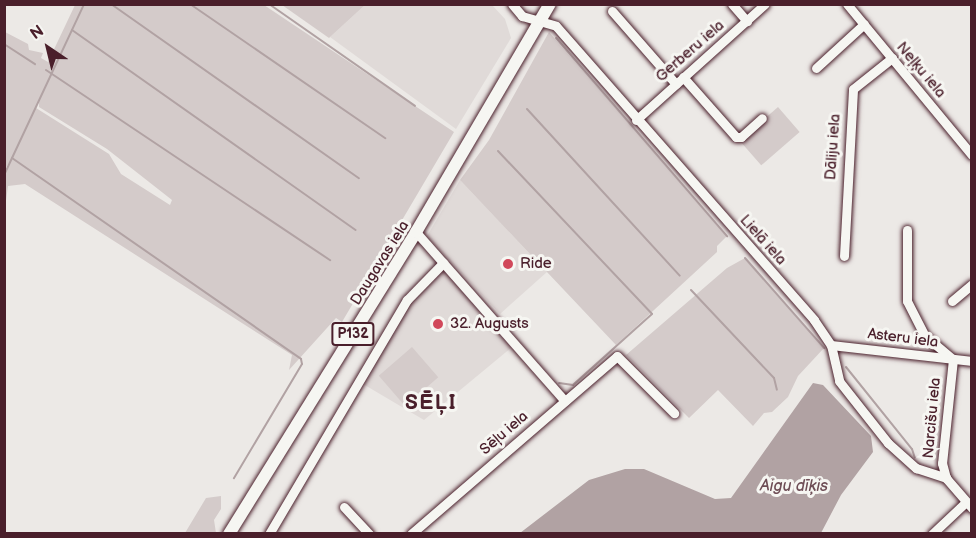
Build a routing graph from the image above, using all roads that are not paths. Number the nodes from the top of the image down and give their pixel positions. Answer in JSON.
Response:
{"nodes":[{"id":1,"x":512,"y":4,"type":"edge"},
{"id":2,"x":550,"y":4,"type":"edge"},
{"id":3,"x":732,"y":4,"type":"edge"},
{"id":4,"x":765,"y":4,"type":"edge"},
{"id":5,"x":847,"y":4,"type":"edge"},
{"id":6,"x":612,"y":11,"type":"dead end"},
{"id":7,"x":540,"y":21,"type":"junction"},
{"id":8,"x":747,"y":21,"type":"junction"},
{"id":9,"x":864,"y":24,"type":"junction"},
{"id":10,"x":892,"y":58,"type":"junction"},
{"id":11,"x":816,"y":68,"type":"dead end"},
{"id":12,"x":680,"y":80,"type":"junction"},
{"id":13,"x":762,"y":118,"type":"dead end"},
{"id":14,"x":636,"y":120,"type":"junction"},
{"id":15,"x":972,"y":154,"type":"edge"},
{"id":16,"x":907,"y":230,"type":"dead end"},
{"id":17,"x":416,"y":232,"type":"junction"},
{"id":18,"x":844,"y":256,"type":"dead end"},
{"id":19,"x":443,"y":263,"type":"junction"},
{"id":20,"x":972,"y":284,"type":"edge"},
{"id":21,"x":952,"y":301,"type":"dead end"},
{"id":22,"x":924,"y":335,"type":"junction"},
{"id":23,"x":831,"y":345,"type":"junction"},
{"id":24,"x":916,"y":355,"type":"junction"},
{"id":25,"x":953,"y":360,"type":"junction"},
{"id":26,"x":972,"y":361,"type":"edge"},
{"id":27,"x":565,"y":401,"type":"junction"},
{"id":28,"x":674,"y":413,"type":"dead end"},
{"id":29,"x":946,"y":478,"type":"junction"},
{"id":30,"x":969,"y":505,"type":"edge"},
{"id":31,"x":344,"y":507,"type":"dead end"},
{"id":32,"x":229,"y":534,"type":"edge"},
{"id":33,"x":269,"y":534,"type":"edge"},
{"id":34,"x":369,"y":534,"type":"edge"},
{"id":35,"x":411,"y":534,"type":"edge"},
{"id":36,"x":932,"y":534,"type":"edge"}],
"edges":[{"from":1,"to":7,"type":"street","name":"Lielā iela"},
{"from":2,"to":7,"type":"main road","name":"Daugavas iela","number":"P132"},
{"from":3,"to":8,"type":"street"},
{"from":4,"to":8,"type":"street","name":"Gerberu iela"},
{"from":5,"to":9,"type":"street","name":"Neļķu iela"},
{"from":6,"to":12,"type":"street"},
{"from":7,"to":14,"type":"street","name":"Lielā iela"},
{"from":7,"to":17,"type":"main road","name":"Daugavas iela","number":"P132"},
{"from":8,"to":12,"type":"street","name":"Gerberu iela"},
{"from":9,"to":10,"type":"street","name":"Neļķu iela"},
{"from":9,"to":11,"type":"street"},
{"from":10,"to":15,"type":"street","name":"Neļķu iela"},
{"from":10,"to":18,"type":"street","name":"Dāliju iela"},
{"from":12,"to":13,"type":"street"},
{"from":12,"to":14,"type":"street","name":"Gerberu iela"},
{"from":14,"to":23,"type":"street","name":"Lielā iela"},
{"from":16,"to":22,"type":"street"},
{"from":17,"to":19,"type":"street"},
{"from":17,"to":32,"type":"main road","name":"Daugavas iela","number":"P132"},
{"from":19,"to":27,"type":"street"},
{"from":19,"to":33,"type":"street"},
{"from":20,"to":21,"type":"street"},
{"from":22,"to":24,"type":"street"},
{"from":22,"to":25,"type":"street"},
{"from":23,"to":24,"type":"street","name":"Asteru iela"},
{"from":23,"to":29,"type":"street","name":"Lielā iela"},
{"from":24,"to":25,"type":"street","name":"Asteru iela"},
{"from":25,"to":26,"type":"street","name":"Asteru iela"},
{"from":25,"to":29,"type":"street","name":"Narcišu iela"},
{"from":27,"to":28,"type":"street","name":"Sēļu iela"},
{"from":27,"to":35,"type":"street","name":"Sēļu iela"},
{"from":29,"to":30,"type":"street"},
{"from":30,"to":36,"type":"street"},
{"from":31,"to":34,"type":"street"}]}
